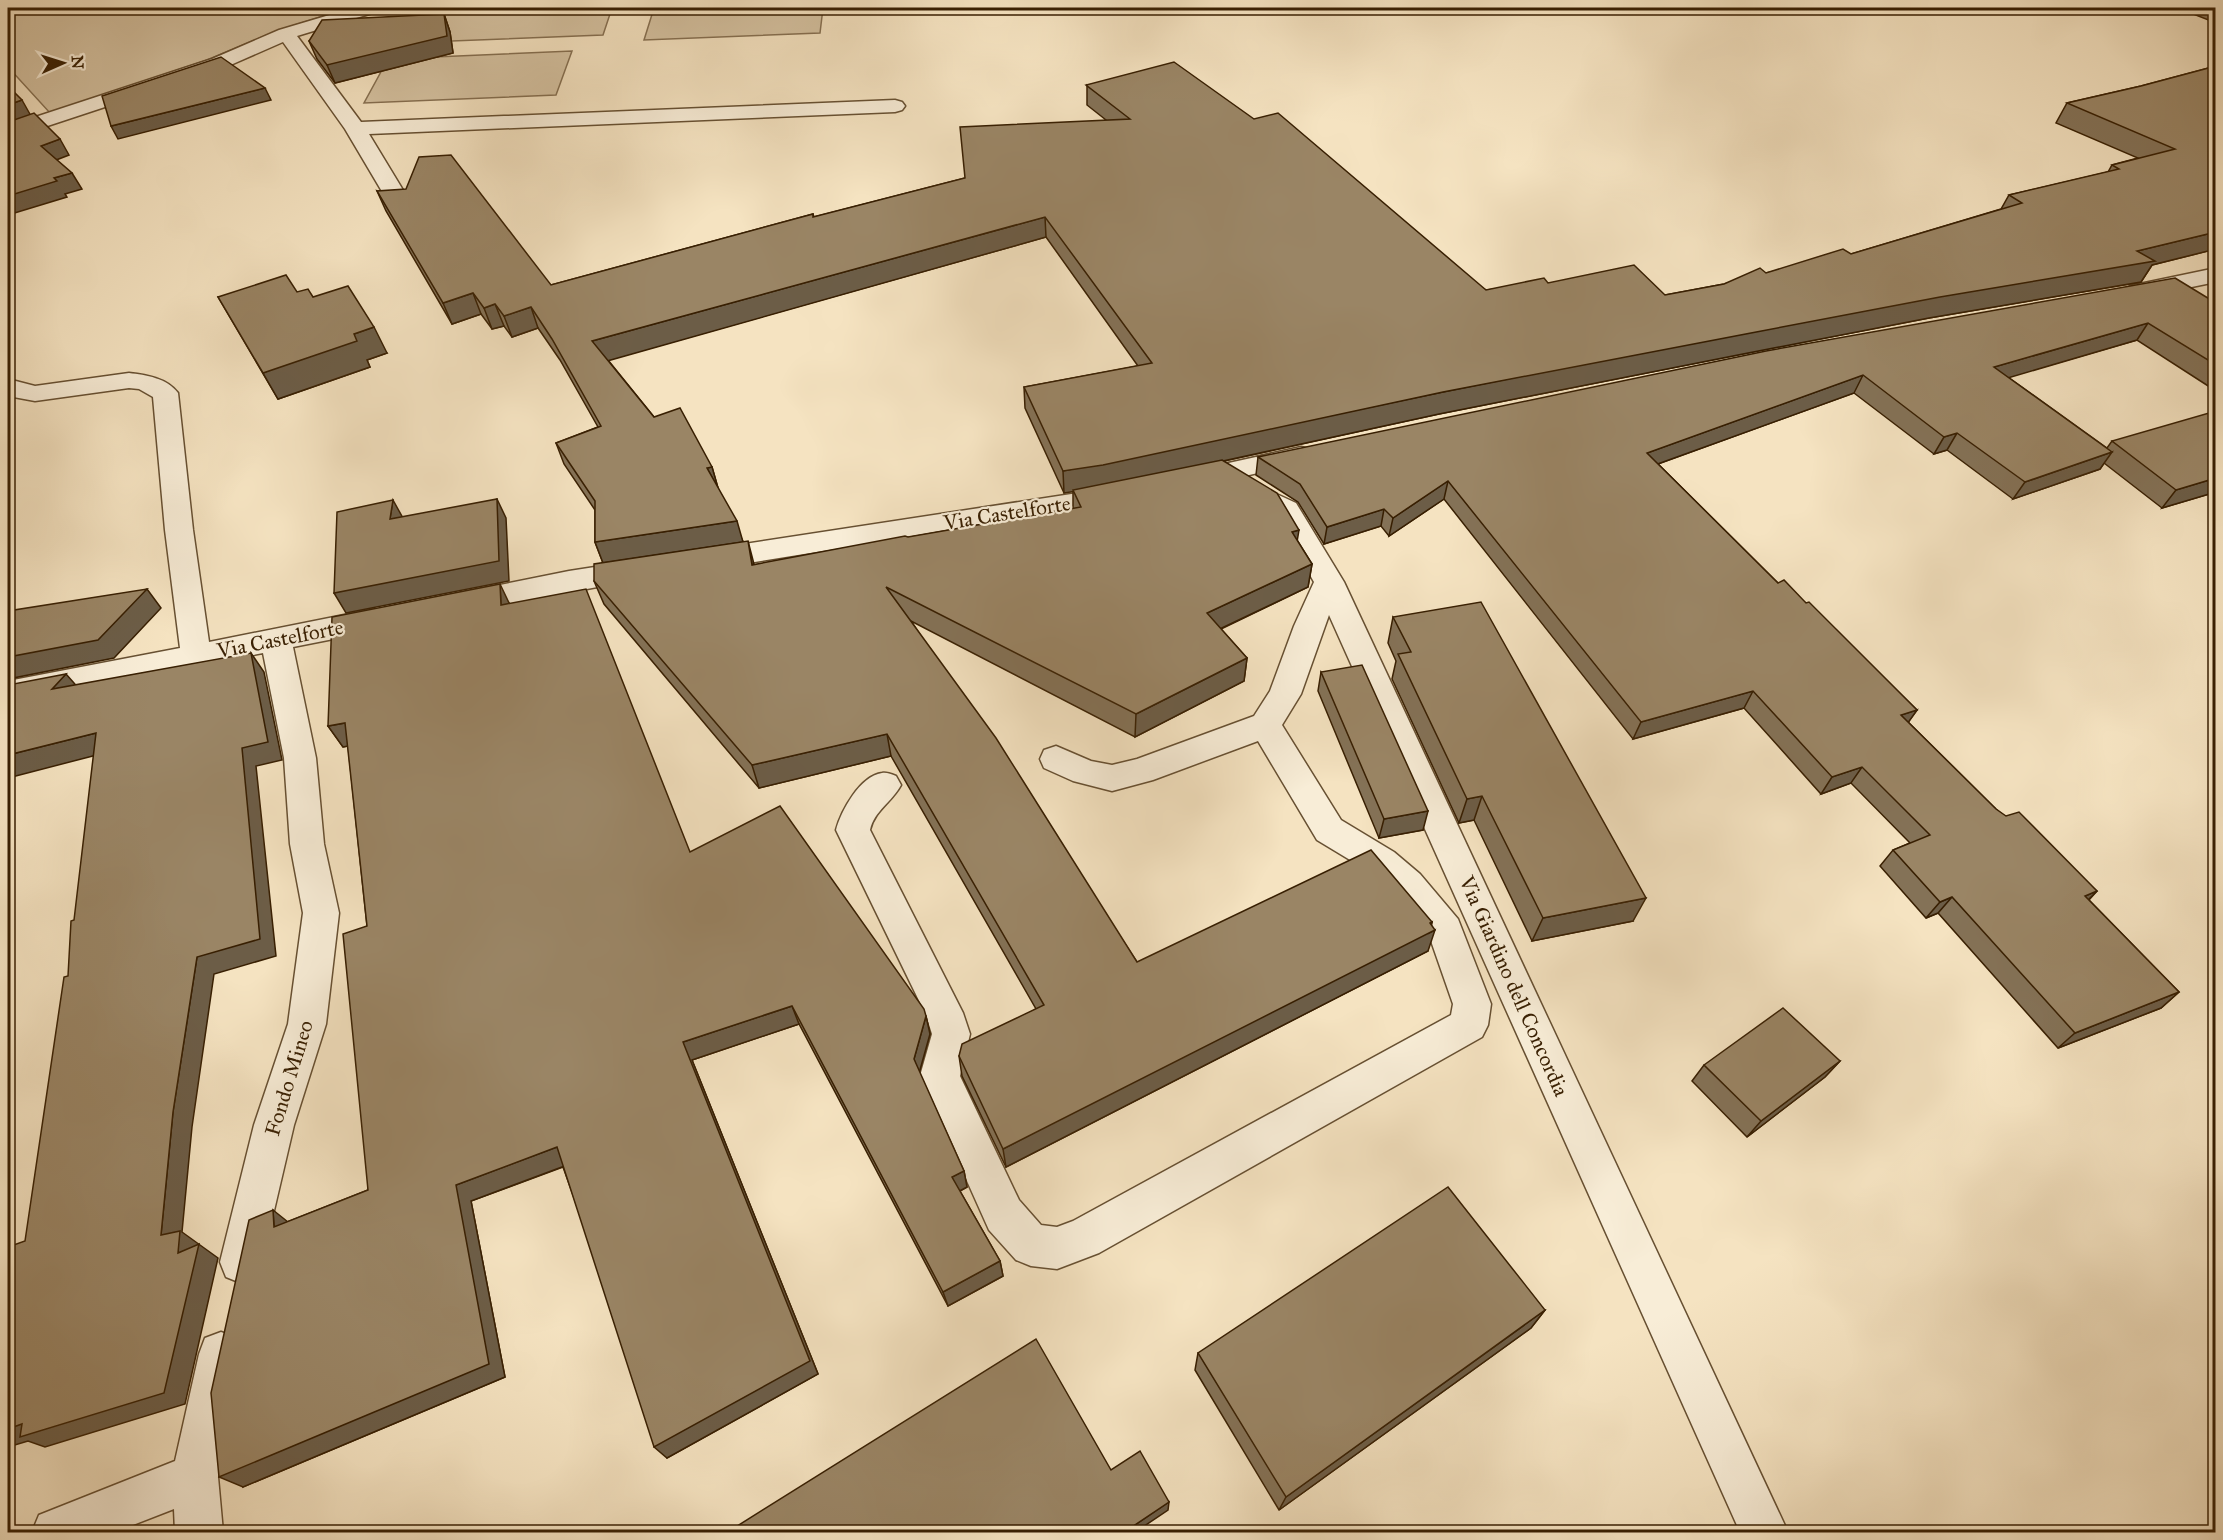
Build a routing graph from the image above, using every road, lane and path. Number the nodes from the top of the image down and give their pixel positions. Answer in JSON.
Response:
{"nodes":[{"id":1,"x":370,"y":8,"type":"edge"},
{"id":2,"x":286,"y":34,"type":"junction"},
{"id":3,"x":895,"y":105,"type":"dead end"},
{"id":4,"x":356,"y":128,"type":"junction"},
{"id":5,"x":8,"y":134,"type":"edge"},
{"id":6,"x":398,"y":200,"type":"edge"},
{"id":7,"x":2216,"y":275,"type":"edge"},
{"id":8,"x":2109,"y":296,"type":"edge"},
{"id":9,"x":8,"y":387,"type":"edge"},
{"id":10,"x":1327,"y":449,"type":"edge"},
{"id":11,"x":1225,"y":471,"type":"junction"},
{"id":12,"x":1170,"y":484,"type":"edge"},
{"id":13,"x":1137,"y":491,"type":"edge"},
{"id":14,"x":1329,"y":582,"type":"junction"},
{"id":15,"x":440,"y":607,"type":"edge"},
{"id":16,"x":393,"y":616,"type":"edge"},
{"id":17,"x":276,"y":639,"type":"junction"},
{"id":18,"x":196,"y":656,"type":"junction"},
{"id":19,"x":8,"y":693,"type":"edge"},
{"id":20,"x":1265,"y":724,"type":"junction"},
{"id":21,"x":1056,"y":759,"type":"dead end"},
{"id":22,"x":884,"y":785,"type":"dead end"},
{"id":23,"x":195,"y":1477,"type":"junction"},
{"id":24,"x":56,"y":1533,"type":"edge"},
{"id":25,"x":199,"y":1533,"type":"edge"},
{"id":26,"x":1764,"y":1533,"type":"edge"}],
"edges":[{"from":1,"to":2,"type":"street"},
{"from":2,"to":4,"type":"street"},
{"from":2,"to":5,"type":"street"},
{"from":3,"to":4,"type":"street"},
{"from":4,"to":6,"type":"street"},
{"from":7,"to":8,"type":"street"},
{"from":9,"to":18,"type":"street"},
{"from":10,"to":11,"type":"street"},
{"from":11,"to":12,"type":"street"},
{"from":11,"to":14,"type":"street","name":"Via Giardino dell Concordia"},
{"from":13,"to":15,"type":"street","name":"Via Castelforte"},
{"from":14,"to":20,"type":"street"},
{"from":14,"to":26,"type":"street","name":"Via Giardino dell Concordia"},
{"from":16,"to":17,"type":"street","name":"Via Castelforte"},
{"from":17,"to":18,"type":"street","name":"Via Castelforte"},
{"from":17,"to":23,"type":"street","name":"Fondo Mineo"},
{"from":18,"to":19,"type":"street","name":"Via Castelforte"},
{"from":20,"to":21,"type":"street"},
{"from":20,"to":22,"type":"street"},
{"from":23,"to":24,"type":"street"},
{"from":23,"to":25,"type":"street","name":"Fondo Mineo"}]}
